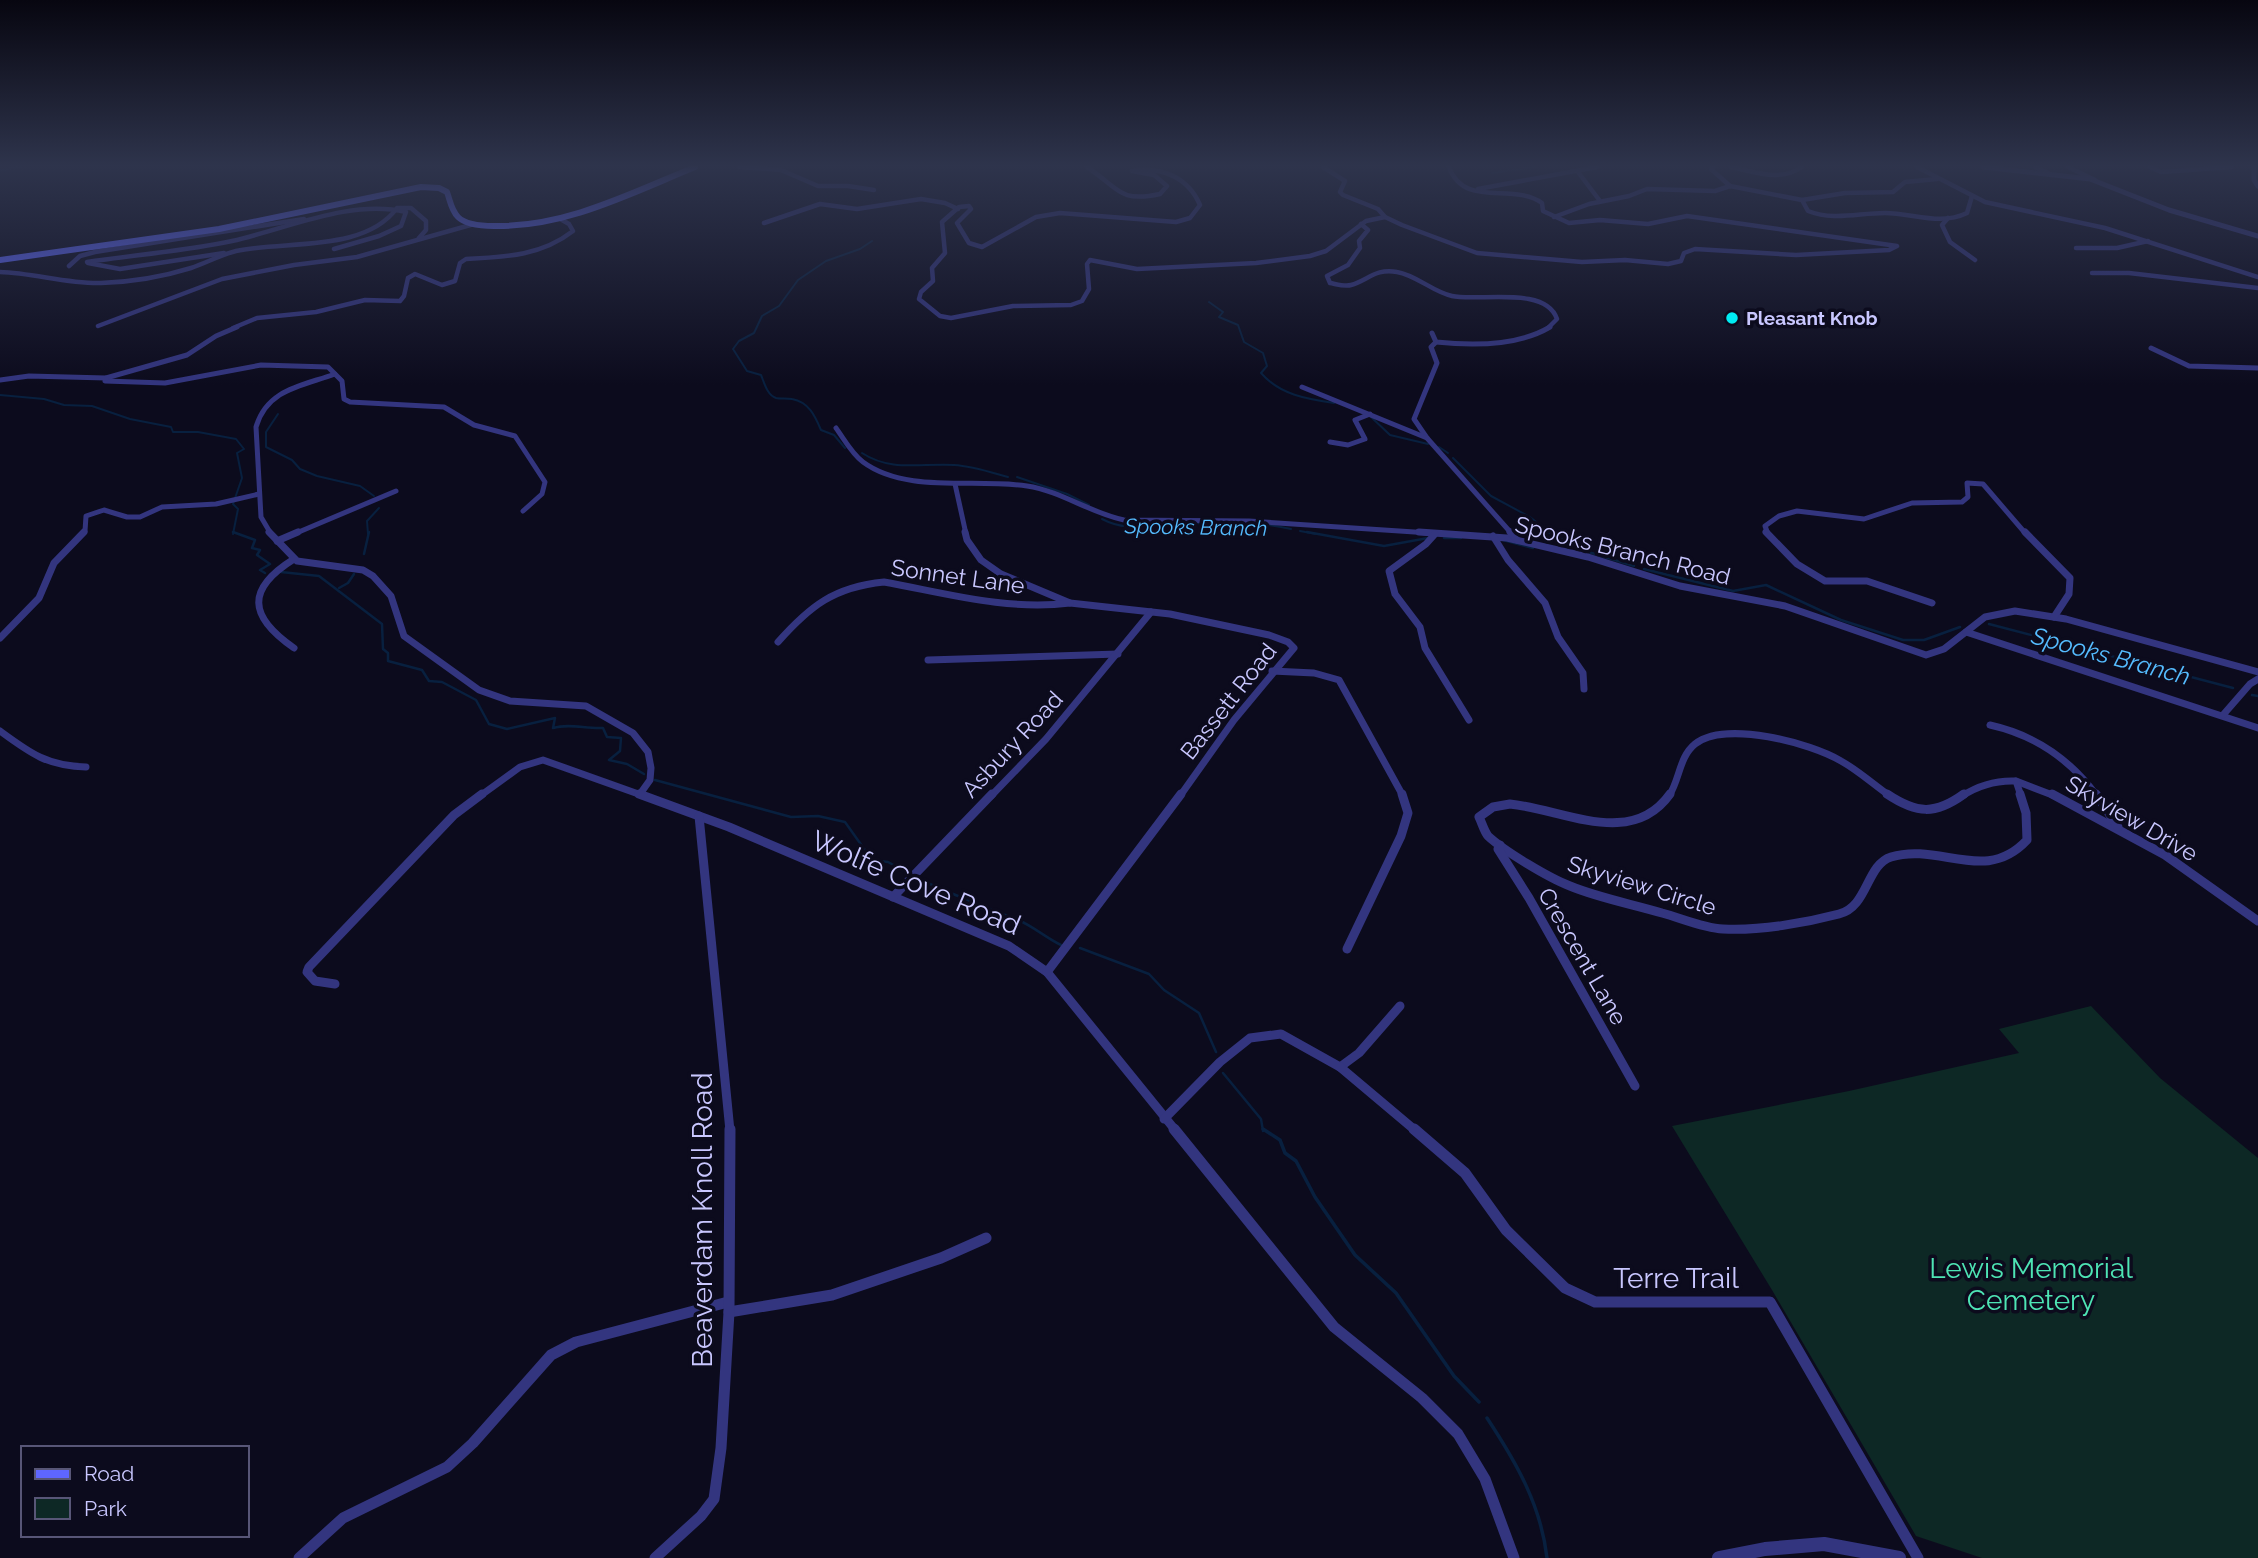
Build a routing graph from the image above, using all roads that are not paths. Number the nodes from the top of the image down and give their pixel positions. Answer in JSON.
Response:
{"nodes":[{"id":1,"x":143,"y":240,"type":"edge"},
{"id":2,"x":173,"y":240,"type":"edge"},
{"id":3,"x":240,"y":240,"type":"edge"},
{"id":4,"x":335,"y":240,"type":"edge"},
{"id":5,"x":366,"y":240,"type":"edge"},
{"id":6,"x":413,"y":240,"type":"edge"},
{"id":7,"x":564,"y":240,"type":"edge"},
{"id":8,"x":944,"y":240,"type":"edge"},
{"id":9,"x":967,"y":240,"type":"edge"},
{"id":10,"x":996,"y":240,"type":"edge"},
{"id":11,"x":1341,"y":240,"type":"edge"},
{"id":12,"x":1361,"y":240,"type":"edge"},
{"id":13,"x":1441,"y":240,"type":"edge"},
{"id":14,"x":1840,"y":240,"type":"edge"},
{"id":15,"x":1949,"y":240,"type":"edge"},
{"id":16,"x":2144,"y":240,"type":"edge"},
{"id":17,"x":2148,"y":241,"type":"junction"},
{"id":18,"x":2076,"y":248,"type":"dead end"},
{"id":19,"x":334,"y":249,"type":"dead end"},
{"id":20,"x":235,"y":251,"type":"junction"},
{"id":21,"x":0,"y":260,"type":"edge"},
{"id":22,"x":1975,"y":260,"type":"dead end"},
{"id":23,"x":87,"y":262,"type":"junction"},
{"id":24,"x":69,"y":266,"type":"junction"},
{"id":25,"x":0,"y":272,"type":"edge"},
{"id":26,"x":2092,"y":273,"type":"dead end"},
{"id":27,"x":2258,"y":277,"type":"edge"},
{"id":28,"x":53,"y":280,"type":"junction"},
{"id":29,"x":2258,"y":288,"type":"edge"},
{"id":30,"x":98,"y":326,"type":"dead end"},
{"id":31,"x":1432,"y":333,"type":"dead end"},
{"id":32,"x":1436,"y":342,"type":"junction"},
{"id":33,"x":2151,"y":348,"type":"dead end"},
{"id":34,"x":2258,"y":368,"type":"edge"},
{"id":35,"x":335,"y":374,"type":"junction"},
{"id":36,"x":106,"y":378,"type":"junction"},
{"id":37,"x":0,"y":380,"type":"edge"},
{"id":38,"x":1303,"y":387,"type":"dead end"},
{"id":39,"x":1370,"y":414,"type":"junction"},
{"id":40,"x":836,"y":428,"type":"dead end"},
{"id":41,"x":1427,"y":438,"type":"junction"},
{"id":42,"x":1330,"y":442,"type":"dead end"},
{"id":43,"x":955,"y":484,"type":"junction"},
{"id":44,"x":396,"y":491,"type":"dead end"},
{"id":45,"x":259,"y":494,"type":"junction"},
{"id":46,"x":523,"y":511,"type":"dead end"},
{"id":47,"x":1435,"y":534,"type":"junction"},
{"id":48,"x":1493,"y":536,"type":"junction"},
{"id":49,"x":1517,"y":540,"type":"junction"},
{"id":50,"x":277,"y":541,"type":"junction"},
{"id":51,"x":294,"y":559,"type":"junction"},
{"id":52,"x":1070,"y":603,"type":"junction"},
{"id":53,"x":1932,"y":603,"type":"dead end"},
{"id":54,"x":1152,"y":612,"type":"junction"},
{"id":55,"x":2054,"y":617,"type":"junction"},
{"id":56,"x":1966,"y":632,"type":"junction"},
{"id":57,"x":0,"y":638,"type":"edge"},
{"id":58,"x":778,"y":642,"type":"dead end"},
{"id":59,"x":294,"y":648,"type":"dead end"},
{"id":60,"x":1118,"y":654,"type":"junction"},
{"id":61,"x":928,"y":660,"type":"dead end"},
{"id":62,"x":1272,"y":671,"type":"junction"},
{"id":63,"x":2258,"y":672,"type":"edge"},
{"id":64,"x":2258,"y":679,"type":"edge"},
{"id":65,"x":1584,"y":689,"type":"dead end"},
{"id":66,"x":2223,"y":715,"type":"junction"},
{"id":67,"x":1469,"y":720,"type":"dead end"},
{"id":68,"x":1990,"y":725,"type":"dead end"},
{"id":69,"x":2258,"y":728,"type":"edge"},
{"id":70,"x":0,"y":732,"type":"edge"},
{"id":71,"x":86,"y":766,"type":"dead end"},
{"id":72,"x":2016,"y":781,"type":"junction"},
{"id":73,"x":640,"y":794,"type":"junction"},
{"id":74,"x":699,"y":816,"type":"junction"},
{"id":75,"x":2120,"y":830,"type":"junction"},
{"id":76,"x":1500,"y":845,"type":"junction"},
{"id":77,"x":893,"y":897,"type":"junction"},
{"id":78,"x":2258,"y":921,"type":"edge"},
{"id":79,"x":1347,"y":948,"type":"dead end"},
{"id":80,"x":1047,"y":972,"type":"junction"},
{"id":81,"x":335,"y":984,"type":"dead end"},
{"id":82,"x":1400,"y":1006,"type":"dead end"},
{"id":83,"x":1340,"y":1067,"type":"junction"},
{"id":84,"x":1635,"y":1086,"type":"dead end"},
{"id":85,"x":1164,"y":1119,"type":"junction"},
{"id":86,"x":986,"y":1238,"type":"dead end"},
{"id":87,"x":729,"y":1307,"type":"junction"},
{"id":88,"x":299,"y":1558,"type":"edge"},
{"id":89,"x":655,"y":1558,"type":"edge"},
{"id":90,"x":1514,"y":1558,"type":"edge"},
{"id":91,"x":1719,"y":1558,"type":"edge"},
{"id":92,"x":1899,"y":1558,"type":"edge"},
{"id":93,"x":1918,"y":1558,"type":"edge"}],
"edges":[{"from":1,"to":21,"type":"main road"},
{"from":2,"to":24,"type":"street"},
{"from":3,"to":23,"type":"street"},
{"from":4,"to":20,"type":"street"},
{"from":5,"to":19,"type":"street"},
{"from":6,"to":30,"type":"street"},
{"from":7,"to":36,"type":"street"},
{"from":8,"to":11,"type":"street"},
{"from":9,"to":10,"type":"street"},
{"from":12,"to":32,"type":"street"},
{"from":13,"to":14,"type":"street"},
{"from":15,"to":22,"type":"street"},
{"from":16,"to":17,"type":"street"},
{"from":17,"to":18,"type":"street"},
{"from":17,"to":27,"type":"street"},
{"from":20,"to":23,"type":"street"},
{"from":20,"to":28,"type":"street"},
{"from":23,"to":24,"type":"street"},
{"from":24,"to":28,"type":"street"},
{"from":25,"to":28,"type":"street"},
{"from":26,"to":29,"type":"street"},
{"from":31,"to":32,"type":"street"},
{"from":32,"to":41,"type":"street"},
{"from":33,"to":34,"type":"street"},
{"from":35,"to":36,"type":"street"},
{"from":35,"to":45,"type":"street"},
{"from":35,"to":46,"type":"street"},
{"from":36,"to":37,"type":"street"},
{"from":38,"to":39,"type":"street"},
{"from":39,"to":41,"type":"street"},
{"from":39,"to":42,"type":"street"},
{"from":40,"to":43,"type":"street","name":"Spooks Branch Road"},
{"from":41,"to":49,"type":"street"},
{"from":43,"to":47,"type":"street","name":"Spooks Branch Road"},
{"from":43,"to":52,"type":"street","name":"Bassett Road"},
{"from":44,"to":50,"type":"street"},
{"from":45,"to":50,"type":"street"},
{"from":45,"to":57,"type":"street"},
{"from":47,"to":48,"type":"street","name":"Spooks Branch Road"},
{"from":47,"to":67,"type":"street"},
{"from":48,"to":49,"type":"street","name":"Spooks Branch Road"},
{"from":48,"to":65,"type":"street"},
{"from":49,"to":56,"type":"street","name":"Spooks Branch Road"},
{"from":50,"to":51,"type":"street"},
{"from":51,"to":59,"type":"street"},
{"from":51,"to":73,"type":"street"},
{"from":52,"to":54,"type":"street","name":"Bassett Road"},
{"from":52,"to":58,"type":"street","name":"Sonnet Lane"},
{"from":53,"to":55,"type":"street"},
{"from":54,"to":60,"type":"street","name":"Asbury Road"},
{"from":54,"to":62,"type":"street","name":"Bassett Road"},
{"from":55,"to":56,"type":"street","name":"Spooks Branch Road"},
{"from":55,"to":63,"type":"street","name":"Spooks Branch Road"},
{"from":56,"to":66,"type":"street"},
{"from":60,"to":61,"type":"street"},
{"from":60,"to":77,"type":"street","name":"Asbury Road"},
{"from":62,"to":79,"type":"street"},
{"from":62,"to":80,"type":"street","name":"Bassett Road"},
{"from":64,"to":66,"type":"street"},
{"from":66,"to":69,"type":"street"},
{"from":68,"to":75,"type":"street"},
{"from":70,"to":71,"type":"street"},
{"from":72,"to":75,"type":"street","name":"Skyview Drive"},
{"from":72,"to":76,"type":"street","name":"Skyview Circle"},
{"from":72,"to":76,"type":"street","name":"Skyview Circle"},
{"from":73,"to":74,"type":"street","name":"Wolfe Cove Road"},
{"from":73,"to":81,"type":"street","name":"Wolfe Cove Road"},
{"from":74,"to":77,"type":"street","name":"Wolfe Cove Road"},
{"from":74,"to":87,"type":"street","name":"Beaverdam Knoll Road"},
{"from":75,"to":78,"type":"street","name":"Skyview Drive"},
{"from":76,"to":84,"type":"street","name":"Crescent Lane"},
{"from":77,"to":80,"type":"street","name":"Wolfe Cove Road"},
{"from":80,"to":85,"type":"street","name":"Wolfe Cove Road"},
{"from":82,"to":83,"type":"street"},
{"from":83,"to":85,"type":"street"},
{"from":83,"to":93,"type":"street","name":"Terre Trail"},
{"from":85,"to":90,"type":"street","name":"Wolfe Cove Road"},
{"from":86,"to":87,"type":"street"},
{"from":87,"to":88,"type":"street"},
{"from":87,"to":89,"type":"street","name":"Beaverdam Knoll Road"},
{"from":91,"to":92,"type":"street"}]}
